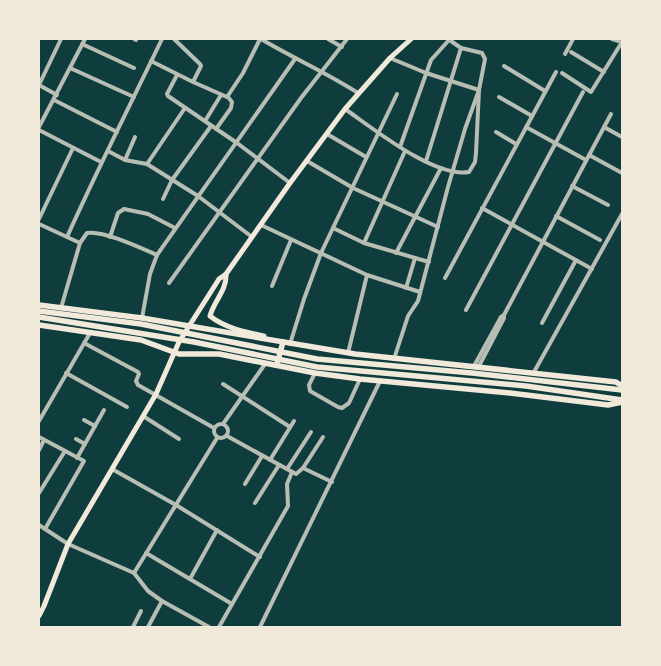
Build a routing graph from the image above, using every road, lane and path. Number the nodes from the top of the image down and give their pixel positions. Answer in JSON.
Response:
{"nodes":[{"id":1,"x":61,"y":39,"type":"edge"},
{"id":2,"x":85,"y":39,"type":"edge"},
{"id":3,"x":162,"y":39,"type":"edge"},
{"id":4,"x":174,"y":39,"type":"edge"},
{"id":5,"x":261,"y":39,"type":"edge"},
{"id":6,"x":328,"y":39,"type":"edge"},
{"id":7,"x":347,"y":39,"type":"edge"},
{"id":8,"x":411,"y":39,"type":"edge"},
{"id":9,"x":448,"y":39,"type":"edge"},
{"id":10,"x":573,"y":39,"type":"edge"},
{"id":11,"x":612,"y":39,"type":"edge"},
{"id":12,"x":622,"y":42,"type":"edge"},
{"id":13,"x":82,"y":44,"type":"junction"},
{"id":14,"x":342,"y":47,"type":"junction"},
{"id":15,"x":461,"y":48,"type":"junction"},
{"id":16,"x":571,"y":52,"type":"dead end"},
{"id":17,"x":565,"y":54,"type":"dead end"},
{"id":18,"x":390,"y":58,"type":"junction"},
{"id":19,"x":295,"y":59,"type":"junction"},
{"id":20,"x":151,"y":61,"type":"junction"},
{"id":21,"x":504,"y":66,"type":"dead end"},
{"id":22,"x":70,"y":68,"type":"junction"},
{"id":23,"x":134,"y":68,"type":"dead end"},
{"id":24,"x":322,"y":72,"type":"junction"},
{"id":25,"x":556,"y":72,"type":"dead end"},
{"id":26,"x":604,"y":72,"type":"junction"},
{"id":27,"x":426,"y":73,"type":"junction"},
{"id":28,"x":562,"y":73,"type":"dead end"},
{"id":29,"x":177,"y":75,"type":"junction"},
{"id":30,"x":451,"y":81,"type":"junction"},
{"id":31,"x":193,"y":82,"type":"junction"},
{"id":32,"x":39,"y":85,"type":"edge"},
{"id":33,"x":479,"y":90,"type":"junction"},
{"id":34,"x":546,"y":91,"type":"junction"},
{"id":35,"x":583,"y":92,"type":"dead end"},
{"id":36,"x":358,"y":93,"type":"junction"},
{"id":37,"x":57,"y":94,"type":"junction"},
{"id":38,"x":396,"y":94,"type":"dead end"},
{"id":39,"x":220,"y":95,"type":"junction"},
{"id":40,"x":134,"y":97,"type":"junction"},
{"id":41,"x":228,"y":97,"type":"junction"},
{"id":42,"x":499,"y":97,"type":"dead end"},
{"id":43,"x":54,"y":100,"type":"junction"},
{"id":44,"x":185,"y":108,"type":"junction"},
{"id":45,"x":345,"y":109,"type":"junction"},
{"id":46,"x":612,"y":114,"type":"dead end"},
{"id":47,"x":532,"y":116,"type":"junction"},
{"id":48,"x":205,"y":121,"type":"junction"},
{"id":49,"x":40,"y":122,"type":"edge"},
{"id":50,"x":211,"y":126,"type":"junction"},
{"id":51,"x":526,"y":127,"type":"junction"},
{"id":52,"x":604,"y":127,"type":"junction"},
{"id":53,"x":39,"y":128,"type":"edge"},
{"id":54,"x":216,"y":129,"type":"junction"},
{"id":55,"x":117,"y":132,"type":"junction"},
{"id":56,"x":378,"y":132,"type":"junction"},
{"id":57,"x":496,"y":132,"type":"dead end"},
{"id":58,"x":327,"y":134,"type":"junction"},
{"id":59,"x":135,"y":137,"type":"dead end"},
{"id":60,"x":622,"y":137,"type":"edge"},
{"id":61,"x":237,"y":144,"type":"junction"},
{"id":62,"x":516,"y":144,"type":"junction"},
{"id":63,"x":555,"y":144,"type":"junction"},
{"id":64,"x":400,"y":147,"type":"junction"},
{"id":65,"x":73,"y":148,"type":"junction"},
{"id":66,"x":108,"y":150,"type":"junction"},
{"id":67,"x":404,"y":151,"type":"junction"},
{"id":68,"x":589,"y":155,"type":"junction"},
{"id":69,"x":366,"y":157,"type":"junction"},
{"id":70,"x":125,"y":160,"type":"junction"},
{"id":71,"x":258,"y":160,"type":"junction"},
{"id":72,"x":586,"y":160,"type":"junction"},
{"id":73,"x":307,"y":161,"type":"junction"},
{"id":74,"x":426,"y":161,"type":"junction"},
{"id":75,"x":101,"y":162,"type":"junction"},
{"id":76,"x":147,"y":164,"type":"junction"},
{"id":77,"x":441,"y":168,"type":"junction"},
{"id":78,"x":453,"y":172,"type":"junction"},
{"id":79,"x":622,"y":174,"type":"edge"},
{"id":80,"x":172,"y":180,"type":"junction"},
{"id":81,"x":290,"y":183,"type":"junction"},
{"id":82,"x":572,"y":186,"type":"junction"},
{"id":83,"x":353,"y":188,"type":"junction"},
{"id":84,"x":198,"y":196,"type":"junction"},
{"id":85,"x":163,"y":199,"type":"dead end"},
{"id":86,"x":383,"y":202,"type":"junction"},
{"id":87,"x":608,"y":205,"type":"dead end"},
{"id":88,"x":482,"y":208,"type":"junction"},
{"id":89,"x":220,"y":213,"type":"junction"},
{"id":90,"x":622,"y":214,"type":"edge"},
{"id":91,"x":556,"y":216,"type":"junction"},
{"id":92,"x":416,"y":217,"type":"junction"},
{"id":93,"x":39,"y":218,"type":"edge"},
{"id":94,"x":39,"y":224,"type":"edge"},
{"id":95,"x":510,"y":224,"type":"junction"},
{"id":96,"x":261,"y":225,"type":"junction"},
{"id":97,"x":438,"y":227,"type":"junction"},
{"id":98,"x":616,"y":227,"type":"junction"},
{"id":99,"x":175,"y":228,"type":"junction"},
{"id":100,"x":333,"y":228,"type":"junction"},
{"id":101,"x":622,"y":230,"type":"edge"},
{"id":102,"x":67,"y":237,"type":"junction"},
{"id":103,"x":110,"y":237,"type":"junction"},
{"id":104,"x":252,"y":237,"type":"junction"},
{"id":105,"x":291,"y":240,"type":"junction"},
{"id":106,"x":600,"y":240,"type":"dead end"},
{"id":107,"x":542,"y":242,"type":"junction"},
{"id":108,"x":80,"y":243,"type":"junction"},
{"id":109,"x":364,"y":243,"type":"junction"},
{"id":110,"x":321,"y":253,"type":"junction"},
{"id":111,"x":396,"y":253,"type":"junction"},
{"id":112,"x":157,"y":255,"type":"junction"},
{"id":113,"x":415,"y":258,"type":"junction"},
{"id":114,"x":576,"y":260,"type":"junction"},
{"id":115,"x":429,"y":262,"type":"junction"},
{"id":116,"x":592,"y":269,"type":"junction"},
{"id":117,"x":226,"y":274,"type":"junction"},
{"id":118,"x":367,"y":275,"type":"junction"},
{"id":119,"x":445,"y":278,"type":"dead end"},
{"id":120,"x":169,"y":283,"type":"dead end"},
{"id":121,"x":272,"y":286,"type":"dead end"},
{"id":122,"x":406,"y":288,"type":"junction"},
{"id":123,"x":420,"y":292,"type":"junction"},
{"id":124,"x":39,"y":305,"type":"edge"},
{"id":125,"x":61,"y":308,"type":"junction"},
{"id":126,"x":466,"y":310,"type":"dead end"},
{"id":127,"x":39,"y":311,"type":"edge"},
{"id":128,"x":39,"y":317,"type":"edge"},
{"id":129,"x":142,"y":318,"type":"junction"},
{"id":130,"x":542,"y":323,"type":"dead end"},
{"id":131,"x":39,"y":325,"type":"edge"},
{"id":132,"x":189,"y":326,"type":"junction"},
{"id":133,"x":90,"y":333,"type":"junction"},
{"id":134,"x":280,"y":342,"type":"junction"},
{"id":135,"x":84,"y":343,"type":"junction"},
{"id":136,"x":290,"y":344,"type":"junction"},
{"id":137,"x":174,"y":353,"type":"junction"},
{"id":138,"x":348,"y":353,"type":"junction"},
{"id":139,"x":394,"y":359,"type":"junction"},
{"id":140,"x":265,"y":364,"type":"junction"},
{"id":141,"x":277,"y":366,"type":"junction"},
{"id":142,"x":477,"y":366,"type":"junction"},
{"id":143,"x":534,"y":372,"type":"junction"},
{"id":144,"x":66,"y":373,"type":"junction"},
{"id":145,"x":315,"y":373,"type":"junction"},
{"id":146,"x":360,"y":379,"type":"junction"},
{"id":147,"x":380,"y":381,"type":"junction"},
{"id":148,"x":223,"y":384,"type":"dead end"},
{"id":149,"x":622,"y":386,"type":"edge"},
{"id":150,"x":622,"y":390,"type":"edge"},
{"id":151,"x":156,"y":394,"type":"junction"},
{"id":152,"x":242,"y":397,"type":"junction"},
{"id":153,"x":622,"y":401,"type":"edge"},
{"id":154,"x":127,"y":407,"type":"dead end"},
{"id":155,"x":104,"y":410,"type":"dead end"},
{"id":156,"x":143,"y":416,"type":"junction"},
{"id":157,"x":84,"y":420,"type":"dead end"},
{"id":158,"x":294,"y":420,"type":"dead end"},
{"id":159,"x":39,"y":421,"type":"edge"},
{"id":160,"x":223,"y":424,"type":"junction"},
{"id":161,"x":95,"y":426,"type":"junction"},
{"id":162,"x":290,"y":427,"type":"junction"},
{"id":163,"x":214,"y":428,"type":"junction"},
{"id":164,"x":311,"y":432,"type":"dead end"},
{"id":165,"x":227,"y":436,"type":"junction"},
{"id":166,"x":39,"y":437,"type":"edge"},
{"id":167,"x":322,"y":437,"type":"dead end"},
{"id":168,"x":217,"y":438,"type":"junction"},
{"id":169,"x":76,"y":439,"type":"dead end"},
{"id":170,"x":179,"y":439,"type":"dead end"},
{"id":171,"x":44,"y":440,"type":"junction"},
{"id":172,"x":84,"y":444,"type":"junction"},
{"id":173,"x":39,"y":450,"type":"edge"},
{"id":174,"x":64,"y":451,"type":"junction"},
{"id":175,"x":262,"y":456,"type":"junction"},
{"id":176,"x":77,"y":458,"type":"junction"},
{"id":177,"x":270,"y":460,"type":"junction"},
{"id":178,"x":279,"y":465,"type":"junction"},
{"id":179,"x":303,"y":468,"type":"junction"},
{"id":180,"x":112,"y":469,"type":"junction"},
{"id":181,"x":287,"y":469,"type":"junction"},
{"id":182,"x":292,"y":472,"type":"junction"},
{"id":183,"x":332,"y":482,"type":"junction"},
{"id":184,"x":245,"y":484,"type":"dead end"},
{"id":185,"x":39,"y":493,"type":"edge"},
{"id":186,"x":255,"y":502,"type":"dead end"},
{"id":187,"x":176,"y":505,"type":"junction"},
{"id":188,"x":39,"y":525,"type":"edge"},
{"id":189,"x":45,"y":529,"type":"junction"},
{"id":190,"x":217,"y":530,"type":"junction"},
{"id":191,"x":68,"y":544,"type":"junction"},
{"id":192,"x":146,"y":553,"type":"junction"},
{"id":193,"x":260,"y":557,"type":"junction"},
{"id":194,"x":134,"y":574,"type":"junction"},
{"id":195,"x":190,"y":579,"type":"junction"},
{"id":196,"x":162,"y":601,"type":"junction"},
{"id":197,"x":232,"y":604,"type":"junction"},
{"id":198,"x":141,"y":611,"type":"dead end"},
{"id":199,"x":39,"y":616,"type":"edge"},
{"id":200,"x":133,"y":627,"type":"edge"},
{"id":201,"x":148,"y":627,"type":"edge"},
{"id":202,"x":208,"y":627,"type":"edge"},
{"id":203,"x":220,"y":627,"type":"edge"},
{"id":204,"x":260,"y":627,"type":"edge"}],
"edges":[{"from":1,"to":32,"type":"street"},
{"from":2,"to":13,"type":"street"},
{"from":3,"to":20,"type":"street"},
{"from":4,"to":31,"type":"street"},
{"from":5,"to":19,"type":"street"},
{"from":5,"to":41,"type":"street"},
{"from":6,"to":14,"type":"street"},
{"from":7,"to":14,"type":"street"},
{"from":8,"to":18,"type":"main road"},
{"from":9,"to":15,"type":"street"},
{"from":9,"to":27,"type":"street"},
{"from":10,"to":17,"type":"street"},
{"from":11,"to":12,"type":"street"},
{"from":12,"to":26,"type":"street"},
{"from":13,"to":22,"type":"street"},
{"from":13,"to":23,"type":"street"},
{"from":14,"to":24,"type":"street"},
{"from":15,"to":30,"type":"street"},
{"from":15,"to":33,"type":"street"},
{"from":16,"to":26,"type":"street"},
{"from":18,"to":27,"type":"street"},
{"from":18,"to":36,"type":"main road"},
{"from":19,"to":24,"type":"street"},
{"from":19,"to":61,"type":"street"},
{"from":20,"to":29,"type":"street"},
{"from":20,"to":40,"type":"street"},
{"from":21,"to":34,"type":"street"},
{"from":22,"to":37,"type":"street"},
{"from":22,"to":40,"type":"street"},
{"from":24,"to":36,"type":"street"},
{"from":24,"to":71,"type":"street"},
{"from":25,"to":34,"type":"street"},
{"from":26,"to":28,"type":"street"},
{"from":27,"to":30,"type":"street"},
{"from":27,"to":64,"type":"street"},
{"from":29,"to":31,"type":"street"},
{"from":29,"to":44,"type":"street"},
{"from":30,"to":33,"type":"street"},
{"from":30,"to":74,"type":"street"},
{"from":31,"to":39,"type":"street"},
{"from":32,"to":37,"type":"street"},
{"from":33,"to":78,"type":"street"},
{"from":33,"to":78,"type":"street"},
{"from":34,"to":47,"type":"street"},
{"from":35,"to":63,"type":"street"},
{"from":36,"to":45,"type":"main road"},
{"from":37,"to":43,"type":"street"},
{"from":38,"to":56,"type":"street"},
{"from":39,"to":41,"type":"street"},
{"from":39,"to":48,"type":"street"},
{"from":40,"to":55,"type":"street"},
{"from":41,"to":54,"type":"street"},
{"from":42,"to":47,"type":"street"},
{"from":43,"to":49,"type":"street"},
{"from":43,"to":55,"type":"street"},
{"from":44,"to":48,"type":"street"},
{"from":44,"to":76,"type":"street"},
{"from":45,"to":56,"type":"street"},
{"from":45,"to":58,"type":"main road"},
{"from":46,"to":52,"type":"street"},
{"from":47,"to":51,"type":"street"},
{"from":48,"to":50,"type":"street"},
{"from":49,"to":53,"type":"street"},
{"from":50,"to":54,"type":"street"},
{"from":50,"to":80,"type":"street"},
{"from":51,"to":62,"type":"street"},
{"from":51,"to":63,"type":"street"},
{"from":52,"to":60,"type":"street"},
{"from":52,"to":68,"type":"street"},
{"from":53,"to":65,"type":"street"},
{"from":54,"to":61,"type":"street"},
{"from":55,"to":66,"type":"street"},
{"from":56,"to":64,"type":"street"},
{"from":56,"to":69,"type":"street"},
{"from":57,"to":62,"type":"street"},
{"from":58,"to":69,"type":"street"},
{"from":58,"to":73,"type":"main road"},
{"from":59,"to":70,"type":"street"},
{"from":61,"to":71,"type":"street"},
{"from":61,"to":84,"type":"street"},
{"from":62,"to":88,"type":"street"},
{"from":63,"to":72,"type":"street"},
{"from":63,"to":95,"type":"street"},
{"from":64,"to":67,"type":"street"},
{"from":65,"to":75,"type":"street"},
{"from":65,"to":93,"type":"street"},
{"from":66,"to":70,"type":"street"},
{"from":66,"to":75,"type":"street"},
{"from":67,"to":74,"type":"street"},
{"from":67,"to":86,"type":"street"},
{"from":68,"to":72,"type":"street"},
{"from":68,"to":79,"type":"street"},
{"from":69,"to":83,"type":"street"},
{"from":70,"to":76,"type":"street"},
{"from":71,"to":81,"type":"street"},
{"from":71,"to":89,"type":"street"},
{"from":72,"to":82,"type":"street"},
{"from":73,"to":81,"type":"main road"},
{"from":73,"to":83,"type":"street"},
{"from":74,"to":77,"type":"street"},
{"from":75,"to":102,"type":"street"},
{"from":76,"to":80,"type":"street"},
{"from":77,"to":78,"type":"street"},
{"from":77,"to":92,"type":"street"},
{"from":78,"to":97,"type":"street"},
{"from":80,"to":84,"type":"street"},
{"from":80,"to":85,"type":"street"},
{"from":81,"to":96,"type":"main road"},
{"from":82,"to":87,"type":"street"},
{"from":82,"to":91,"type":"street"},
{"from":83,"to":86,"type":"street"},
{"from":83,"to":100,"type":"street"},
{"from":84,"to":89,"type":"street"},
{"from":84,"to":99,"type":"street"},
{"from":86,"to":92,"type":"street"},
{"from":86,"to":109,"type":"street"},
{"from":88,"to":95,"type":"street"},
{"from":88,"to":119,"type":"street"},
{"from":89,"to":104,"type":"street"},
{"from":89,"to":120,"type":"street"},
{"from":90,"to":98,"type":"street"},
{"from":91,"to":106,"type":"street"},
{"from":91,"to":107,"type":"street"},
{"from":92,"to":97,"type":"street"},
{"from":92,"to":111,"type":"street"},
{"from":94,"to":102,"type":"street"},
{"from":95,"to":107,"type":"street"},
{"from":95,"to":126,"type":"street"},
{"from":96,"to":104,"type":"main road"},
{"from":96,"to":105,"type":"street"},
{"from":97,"to":115,"type":"street"},
{"from":98,"to":101,"type":"street"},
{"from":98,"to":116,"type":"street"},
{"from":99,"to":103,"type":"street"},
{"from":99,"to":112,"type":"street"},
{"from":100,"to":109,"type":"street"},
{"from":100,"to":110,"type":"street"},
{"from":102,"to":108,"type":"street"},
{"from":103,"to":108,"type":"street"},
{"from":103,"to":112,"type":"street"},
{"from":104,"to":117,"type":"main road"},
{"from":105,"to":110,"type":"street"},
{"from":105,"to":121,"type":"street"},
{"from":107,"to":114,"type":"street"},
{"from":107,"to":142,"type":"street"},
{"from":108,"to":125,"type":"street"},
{"from":109,"to":111,"type":"street"},
{"from":110,"to":118,"type":"street"},
{"from":110,"to":136,"type":"street"},
{"from":111,"to":113,"type":"street"},
{"from":112,"to":129,"type":"street"},
{"from":113,"to":115,"type":"street"},
{"from":113,"to":122,"type":"street"},
{"from":114,"to":116,"type":"street"},
{"from":114,"to":130,"type":"street"},
{"from":115,"to":123,"type":"street"},
{"from":116,"to":143,"type":"street"},
{"from":117,"to":132,"type":"main road"},
{"from":117,"to":134,"type":"main road"},
{"from":118,"to":122,"type":"street"},
{"from":118,"to":138,"type":"street"},
{"from":122,"to":123,"type":"street"},
{"from":123,"to":139,"type":"street"},
{"from":124,"to":125,"type":"main road"},
{"from":125,"to":129,"type":"main road"},
{"from":127,"to":150,"type":"main road"},
{"from":128,"to":153,"type":"main road"},
{"from":129,"to":132,"type":"main road"},
{"from":131,"to":133,"type":"main road"},
{"from":132,"to":134,"type":"main road"},
{"from":132,"to":137,"type":"main road"},
{"from":133,"to":135,"type":"street"},
{"from":133,"to":137,"type":"main road"},
{"from":134,"to":136,"type":"main road"},
{"from":134,"to":141,"type":"main road"},
{"from":135,"to":144,"type":"street"},
{"from":135,"to":151,"type":"street"},
{"from":136,"to":138,"type":"main road"},
{"from":137,"to":140,"type":"main road"},
{"from":137,"to":151,"type":"main road"},
{"from":138,"to":139,"type":"main road"},
{"from":139,"to":142,"type":"main road"},
{"from":140,"to":141,"type":"main road"},
{"from":140,"to":152,"type":"street"},
{"from":141,"to":145,"type":"main road"},
{"from":142,"to":143,"type":"main road"},
{"from":143,"to":149,"type":"main road"},
{"from":144,"to":154,"type":"street"},
{"from":144,"to":159,"type":"street"},
{"from":145,"to":146,"type":"main road"},
{"from":145,"to":146,"type":"street"},
{"from":146,"to":147,"type":"main road"},
{"from":147,"to":153,"type":"main road"},
{"from":147,"to":183,"type":"street"},
{"from":148,"to":152,"type":"street"},
{"from":151,"to":156,"type":"main road"},
{"from":151,"to":163,"type":"street"},
{"from":152,"to":160,"type":"street"},
{"from":152,"to":162,"type":"street"},
{"from":155,"to":161,"type":"street"},
{"from":156,"to":170,"type":"street"},
{"from":156,"to":180,"type":"main road"},
{"from":157,"to":161,"type":"street"},
{"from":158,"to":162,"type":"street"},
{"from":160,"to":163,"type":"street"},
{"from":160,"to":165,"type":"street"},
{"from":161,"to":172,"type":"street"},
{"from":162,"to":177,"type":"street"},
{"from":163,"to":168,"type":"street"},
{"from":164,"to":181,"type":"street"},
{"from":165,"to":168,"type":"street"},
{"from":165,"to":175,"type":"street"},
{"from":166,"to":171,"type":"street"},
{"from":167,"to":179,"type":"street"},
{"from":168,"to":187,"type":"street"},
{"from":169,"to":172,"type":"street"},
{"from":171,"to":173,"type":"street"},
{"from":171,"to":174,"type":"street"},
{"from":172,"to":176,"type":"street"},
{"from":174,"to":176,"type":"street"},
{"from":174,"to":185,"type":"street"},
{"from":175,"to":177,"type":"street"},
{"from":175,"to":184,"type":"street"},
{"from":176,"to":189,"type":"street"},
{"from":177,"to":178,"type":"street"},
{"from":178,"to":181,"type":"street"},
{"from":178,"to":186,"type":"street"},
{"from":179,"to":182,"type":"street"},
{"from":179,"to":183,"type":"street"},
{"from":180,"to":187,"type":"street"},
{"from":180,"to":191,"type":"main road"},
{"from":181,"to":182,"type":"street"},
{"from":182,"to":193,"type":"street"},
{"from":183,"to":204,"type":"street"},
{"from":187,"to":190,"type":"street"},
{"from":187,"to":192,"type":"street"},
{"from":188,"to":189,"type":"street"},
{"from":189,"to":191,"type":"street"},
{"from":190,"to":193,"type":"street"},
{"from":190,"to":195,"type":"street"},
{"from":191,"to":194,"type":"street"},
{"from":191,"to":199,"type":"main road"},
{"from":192,"to":194,"type":"street"},
{"from":192,"to":195,"type":"street"},
{"from":193,"to":197,"type":"street"},
{"from":194,"to":196,"type":"street"},
{"from":195,"to":197,"type":"street"},
{"from":196,"to":201,"type":"street"},
{"from":196,"to":202,"type":"street"},
{"from":197,"to":203,"type":"street"},
{"from":198,"to":200,"type":"street"}]}
